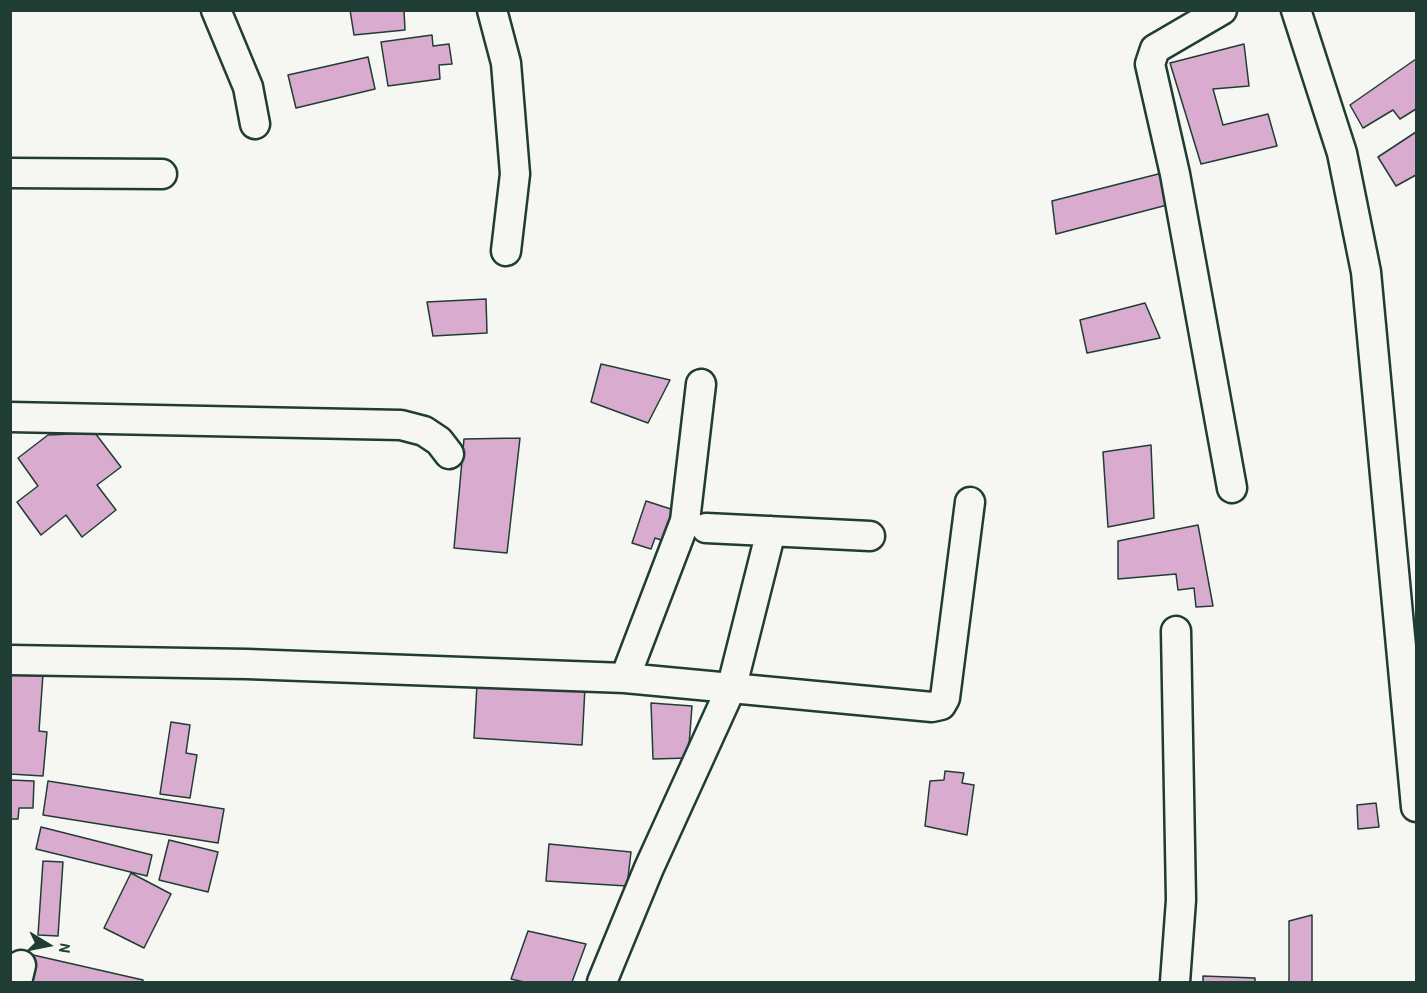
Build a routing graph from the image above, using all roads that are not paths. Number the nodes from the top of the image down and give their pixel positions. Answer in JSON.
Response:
{"nodes":[{"id":1,"x":216,"y":10,"type":"edge"},
{"id":2,"x":492,"y":10,"type":"edge"},
{"id":3,"x":1222,"y":10,"type":"edge"},
{"id":4,"x":1296,"y":10,"type":"edge"},
{"id":5,"x":255,"y":124,"type":"dead end"},
{"id":6,"x":10,"y":173,"type":"edge"},
{"id":7,"x":162,"y":174,"type":"dead end"},
{"id":8,"x":506,"y":251,"type":"dead end"},
{"id":9,"x":701,"y":384,"type":"dead end"},
{"id":10,"x":10,"y":417,"type":"edge"},
{"id":11,"x":449,"y":454,"type":"dead end"},
{"id":12,"x":1232,"y":488,"type":"dead end"},
{"id":13,"x":970,"y":502,"type":"dead end"},
{"id":14,"x":706,"y":528,"type":"dead end"},
{"id":15,"x":771,"y":531,"type":"junction"},
{"id":16,"x":870,"y":536,"type":"dead end"},
{"id":17,"x":1176,"y":631,"type":"dead end"},
{"id":18,"x":10,"y":660,"type":"edge"},
{"id":19,"x":625,"y":678,"type":"junction"},
{"id":20,"x":732,"y":686,"type":"junction"},
{"id":21,"x":1416,"y":807,"type":"edge"},
{"id":22,"x":602,"y":982,"type":"edge"},
{"id":23,"x":1175,"y":982,"type":"edge"}],
"edges":[{"from":1,"to":5,"type":"street"},
{"from":2,"to":8,"type":"street"},
{"from":3,"to":12,"type":"street"},
{"from":4,"to":21,"type":"street"},
{"from":6,"to":7,"type":"street"},
{"from":9,"to":19,"type":"street"},
{"from":10,"to":11,"type":"street"},
{"from":13,"to":20,"type":"street"},
{"from":14,"to":15,"type":"street"},
{"from":15,"to":16,"type":"street"},
{"from":15,"to":20,"type":"street"},
{"from":17,"to":23,"type":"street"},
{"from":18,"to":19,"type":"street"},
{"from":19,"to":20,"type":"street"},
{"from":20,"to":22,"type":"street"}]}
